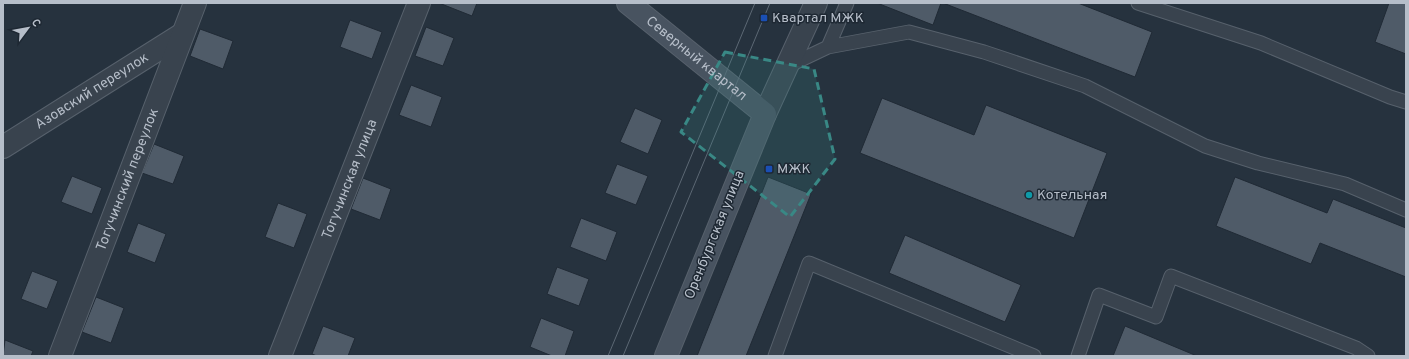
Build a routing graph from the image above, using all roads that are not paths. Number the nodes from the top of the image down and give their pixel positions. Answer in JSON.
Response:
{"nodes":[{"id":1,"x":194,"y":3,"type":"edge"},
{"id":2,"x":419,"y":3,"type":"edge"},
{"id":3,"x":628,"y":3,"type":"edge"},
{"id":4,"x":816,"y":3,"type":"edge"},
{"id":5,"x":847,"y":3,"type":"edge"},
{"id":6,"x":1138,"y":3,"type":"edge"},
{"id":7,"x":181,"y":35,"type":"junction"},
{"id":8,"x":828,"y":47,"type":"junction"},
{"id":9,"x":786,"y":67,"type":"junction"},
{"id":10,"x":1406,"y":102,"type":"edge"},
{"id":11,"x":765,"y":114,"type":"junction"},
{"id":12,"x":3,"y":147,"type":"edge"},
{"id":13,"x":1406,"y":210,"type":"edge"},
{"id":14,"x":60,"y":356,"type":"edge"},
{"id":15,"x":280,"y":356,"type":"edge"},
{"id":16,"x":666,"y":356,"type":"edge"},
{"id":17,"x":775,"y":356,"type":"edge"},
{"id":18,"x":1034,"y":356,"type":"edge"},
{"id":19,"x":1078,"y":356,"type":"edge"},
{"id":20,"x":1368,"y":356,"type":"edge"}],
"edges":[{"from":1,"to":7,"type":"street","name":"Тогучинский переулок"},
{"from":2,"to":15,"type":"street","name":"Тогучинская улица"},
{"from":3,"to":11,"type":"main road","name":"Северный квартал"},
{"from":4,"to":9,"type":"street"},
{"from":5,"to":8,"type":"lane"},
{"from":6,"to":10,"type":"lane"},
{"from":7,"to":12,"type":"street","name":"Азовский переулок"},
{"from":7,"to":14,"type":"street","name":"Тогучинский переулок"},
{"from":8,"to":9,"type":"lane"},
{"from":8,"to":13,"type":"lane"},
{"from":9,"to":11,"type":"street"},
{"from":11,"to":16,"type":"main road","name":"Оренбургская улица"},
{"from":17,"to":18,"type":"lane"},
{"from":19,"to":20,"type":"lane"}]}
